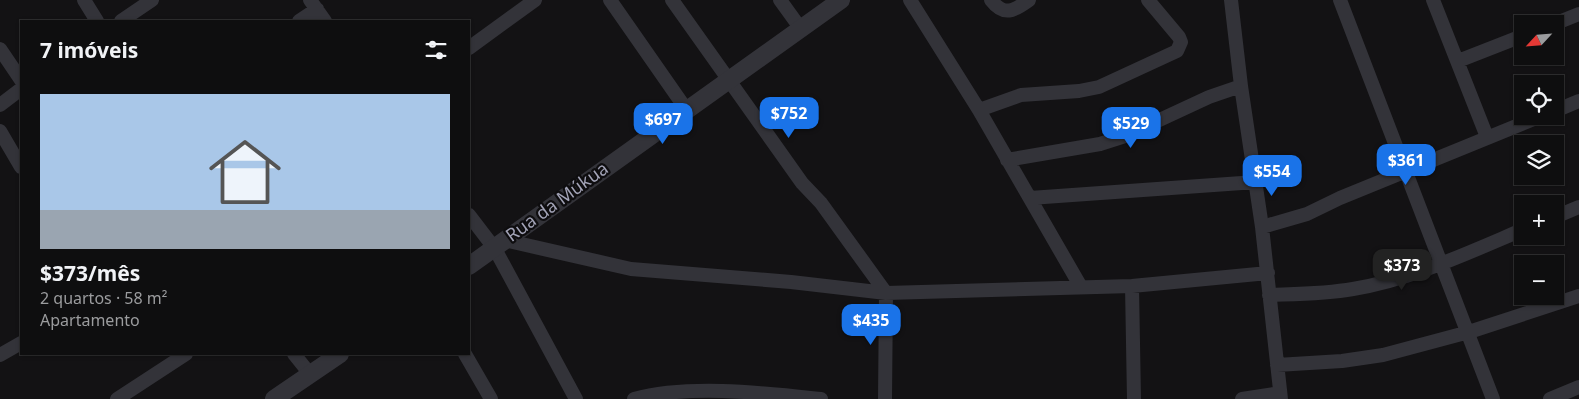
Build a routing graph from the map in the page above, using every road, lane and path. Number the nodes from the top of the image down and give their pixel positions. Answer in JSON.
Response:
{"nodes":[{"id":1,"x":84,"y":0,"type":"edge"},
{"id":2,"x":152,"y":0,"type":"edge"},
{"id":3,"x":535,"y":0,"type":"edge"},
{"id":4,"x":610,"y":0,"type":"edge"},
{"id":5,"x":672,"y":0,"type":"edge"},
{"id":6,"x":780,"y":0,"type":"edge"},
{"id":7,"x":841,"y":0,"type":"edge"},
{"id":8,"x":910,"y":0,"type":"edge"},
{"id":9,"x":991,"y":0,"type":"edge"},
{"id":10,"x":1029,"y":0,"type":"edge"},
{"id":11,"x":1148,"y":0,"type":"edge"},
{"id":12,"x":1232,"y":0,"type":"edge"},
{"id":13,"x":1340,"y":0,"type":"edge"},
{"id":14,"x":1433,"y":0,"type":"edge"},
{"id":15,"x":314,"y":5,"type":"edge"},
{"id":16,"x":1579,"y":14,"type":"edge"},
{"id":17,"x":96,"y":20,"type":"edge"},
{"id":18,"x":122,"y":20,"type":"edge"},
{"id":19,"x":301,"y":20,"type":"edge"},
{"id":20,"x":324,"y":20,"type":"edge"},
{"id":21,"x":1564,"y":20,"type":"edge"},
{"id":22,"x":801,"y":30,"type":"junction"},
{"id":23,"x":1514,"y":39,"type":"edge"},
{"id":24,"x":470,"y":47,"type":"edge"},
{"id":25,"x":0,"y":49,"type":"edge"},
{"id":26,"x":1458,"y":60,"type":"junction"},
{"id":27,"x":20,"y":79,"type":"edge"},
{"id":28,"x":730,"y":82,"type":"junction"},
{"id":29,"x":1241,"y":86,"type":"junction"},
{"id":30,"x":20,"y":90,"type":"edge"},
{"id":31,"x":1579,"y":101,"type":"edge"},
{"id":32,"x":0,"y":104,"type":"edge"},
{"id":33,"x":1564,"y":107,"type":"edge"},
{"id":34,"x":686,"y":109,"type":"junction"},
{"id":35,"x":979,"y":110,"type":"junction"},
{"id":36,"x":1517,"y":125,"type":"edge"},
{"id":37,"x":0,"y":131,"type":"edge"},
{"id":38,"x":1487,"y":137,"type":"junction"},
{"id":39,"x":1007,"y":160,"type":"junction"},
{"id":40,"x":20,"y":165,"type":"edge"},
{"id":41,"x":1407,"y":171,"type":"junction"},
{"id":42,"x":1256,"y":182,"type":"junction"},
{"id":43,"x":1030,"y":198,"type":"junction"},
{"id":44,"x":1579,"y":207,"type":"edge"},
{"id":45,"x":1564,"y":213,"type":"edge"},
{"id":46,"x":470,"y":216,"type":"edge"},
{"id":47,"x":1262,"y":227,"type":"junction"},
{"id":48,"x":1514,"y":233,"type":"edge"},
{"id":49,"x":499,"y":245,"type":"junction"},
{"id":50,"x":1443,"y":264,"type":"junction"},
{"id":51,"x":470,"y":265,"type":"edge"},
{"id":52,"x":1268,"y":273,"type":"junction"},
{"id":53,"x":1132,"y":286,"type":"junction"},
{"id":54,"x":1081,"y":287,"type":"junction"},
{"id":55,"x":886,"y":293,"type":"junction"},
{"id":56,"x":1269,"y":295,"type":"junction"},
{"id":57,"x":1579,"y":296,"type":"edge"},
{"id":58,"x":1469,"y":332,"type":"junction"},
{"id":59,"x":20,"y":344,"type":"edge"},
{"id":60,"x":0,"y":355,"type":"edge"},
{"id":61,"x":184,"y":355,"type":"edge"},
{"id":62,"x":295,"y":355,"type":"edge"},
{"id":63,"x":338,"y":355,"type":"edge"},
{"id":64,"x":466,"y":355,"type":"edge"},
{"id":65,"x":1277,"y":365,"type":"junction"},
{"id":66,"x":310,"y":374,"type":"junction"},
{"id":67,"x":1579,"y":387,"type":"edge"},
{"id":68,"x":1281,"y":396,"type":"edge"},
{"id":69,"x":117,"y":399,"type":"edge"},
{"id":70,"x":274,"y":399,"type":"edge"},
{"id":71,"x":491,"y":399,"type":"edge"},
{"id":72,"x":576,"y":399,"type":"edge"},
{"id":73,"x":634,"y":399,"type":"edge"},
{"id":74,"x":821,"y":399,"type":"edge"},
{"id":75,"x":885,"y":399,"type":"edge"},
{"id":76,"x":1134,"y":399,"type":"edge"},
{"id":77,"x":1242,"y":399,"type":"edge"},
{"id":78,"x":1492,"y":399,"type":"edge"},
{"id":79,"x":1550,"y":399,"type":"edge"}],
"edges":[{"from":1,"to":17,"type":"street"},
{"from":2,"to":18,"type":"street"},
{"from":3,"to":24,"type":"street"},
{"from":4,"to":34,"type":"street"},
{"from":5,"to":28,"type":"street"},
{"from":6,"to":22,"type":"street"},
{"from":7,"to":22,"type":"street","name":"Rua da Múkua"},
{"from":8,"to":35,"type":"street"},
{"from":9,"to":10,"type":"street"},
{"from":11,"to":35,"type":"street"},
{"from":12,"to":29,"type":"street"},
{"from":13,"to":41,"type":"street"},
{"from":14,"to":26,"type":"street"},
{"from":15,"to":19,"type":"street"},
{"from":15,"to":20,"type":"street"},
{"from":16,"to":21,"type":"street"},
{"from":22,"to":28,"type":"street","name":"Rua da Múkua"},
{"from":23,"to":26,"type":"street"},
{"from":25,"to":27,"type":"street"},
{"from":26,"to":38,"type":"street"},
{"from":28,"to":34,"type":"street","name":"Rua da Múkua"},
{"from":28,"to":55,"type":"street"},
{"from":29,"to":39,"type":"street"},
{"from":29,"to":42,"type":"street"},
{"from":30,"to":32,"type":"street"},
{"from":31,"to":33,"type":"street"},
{"from":34,"to":49,"type":"street","name":"Rua da Múkua"},
{"from":35,"to":39,"type":"street"},
{"from":36,"to":38,"type":"street"},
{"from":37,"to":40,"type":"street"},
{"from":38,"to":41,"type":"street"},
{"from":39,"to":43,"type":"street"},
{"from":41,"to":47,"type":"street"},
{"from":41,"to":50,"type":"street"},
{"from":42,"to":43,"type":"street"},
{"from":42,"to":47,"type":"street"},
{"from":43,"to":54,"type":"street"},
{"from":44,"to":45,"type":"street"},
{"from":46,"to":49,"type":"street"},
{"from":47,"to":52,"type":"street"},
{"from":48,"to":50,"type":"street"},
{"from":49,"to":51,"type":"street","name":"Rua da Múkua"},
{"from":49,"to":55,"type":"street"},
{"from":49,"to":72,"type":"street"},
{"from":50,"to":56,"type":"street"},
{"from":50,"to":58,"type":"street"},
{"from":52,"to":53,"type":"street"},
{"from":52,"to":56,"type":"street"},
{"from":53,"to":54,"type":"street"},
{"from":53,"to":76,"type":"street"},
{"from":54,"to":55,"type":"street"},
{"from":55,"to":75,"type":"street"},
{"from":56,"to":65,"type":"street"},
{"from":57,"to":58,"type":"street"},
{"from":58,"to":65,"type":"street"},
{"from":58,"to":78,"type":"street"},
{"from":59,"to":60,"type":"street"},
{"from":61,"to":69,"type":"street"},
{"from":62,"to":66,"type":"street"},
{"from":63,"to":66,"type":"street"},
{"from":64,"to":71,"type":"street"},
{"from":65,"to":68,"type":"street"},
{"from":66,"to":70,"type":"street"},
{"from":67,"to":79,"type":"street"},
{"from":68,"to":77,"type":"street"},
{"from":73,"to":74,"type":"street"}]}
